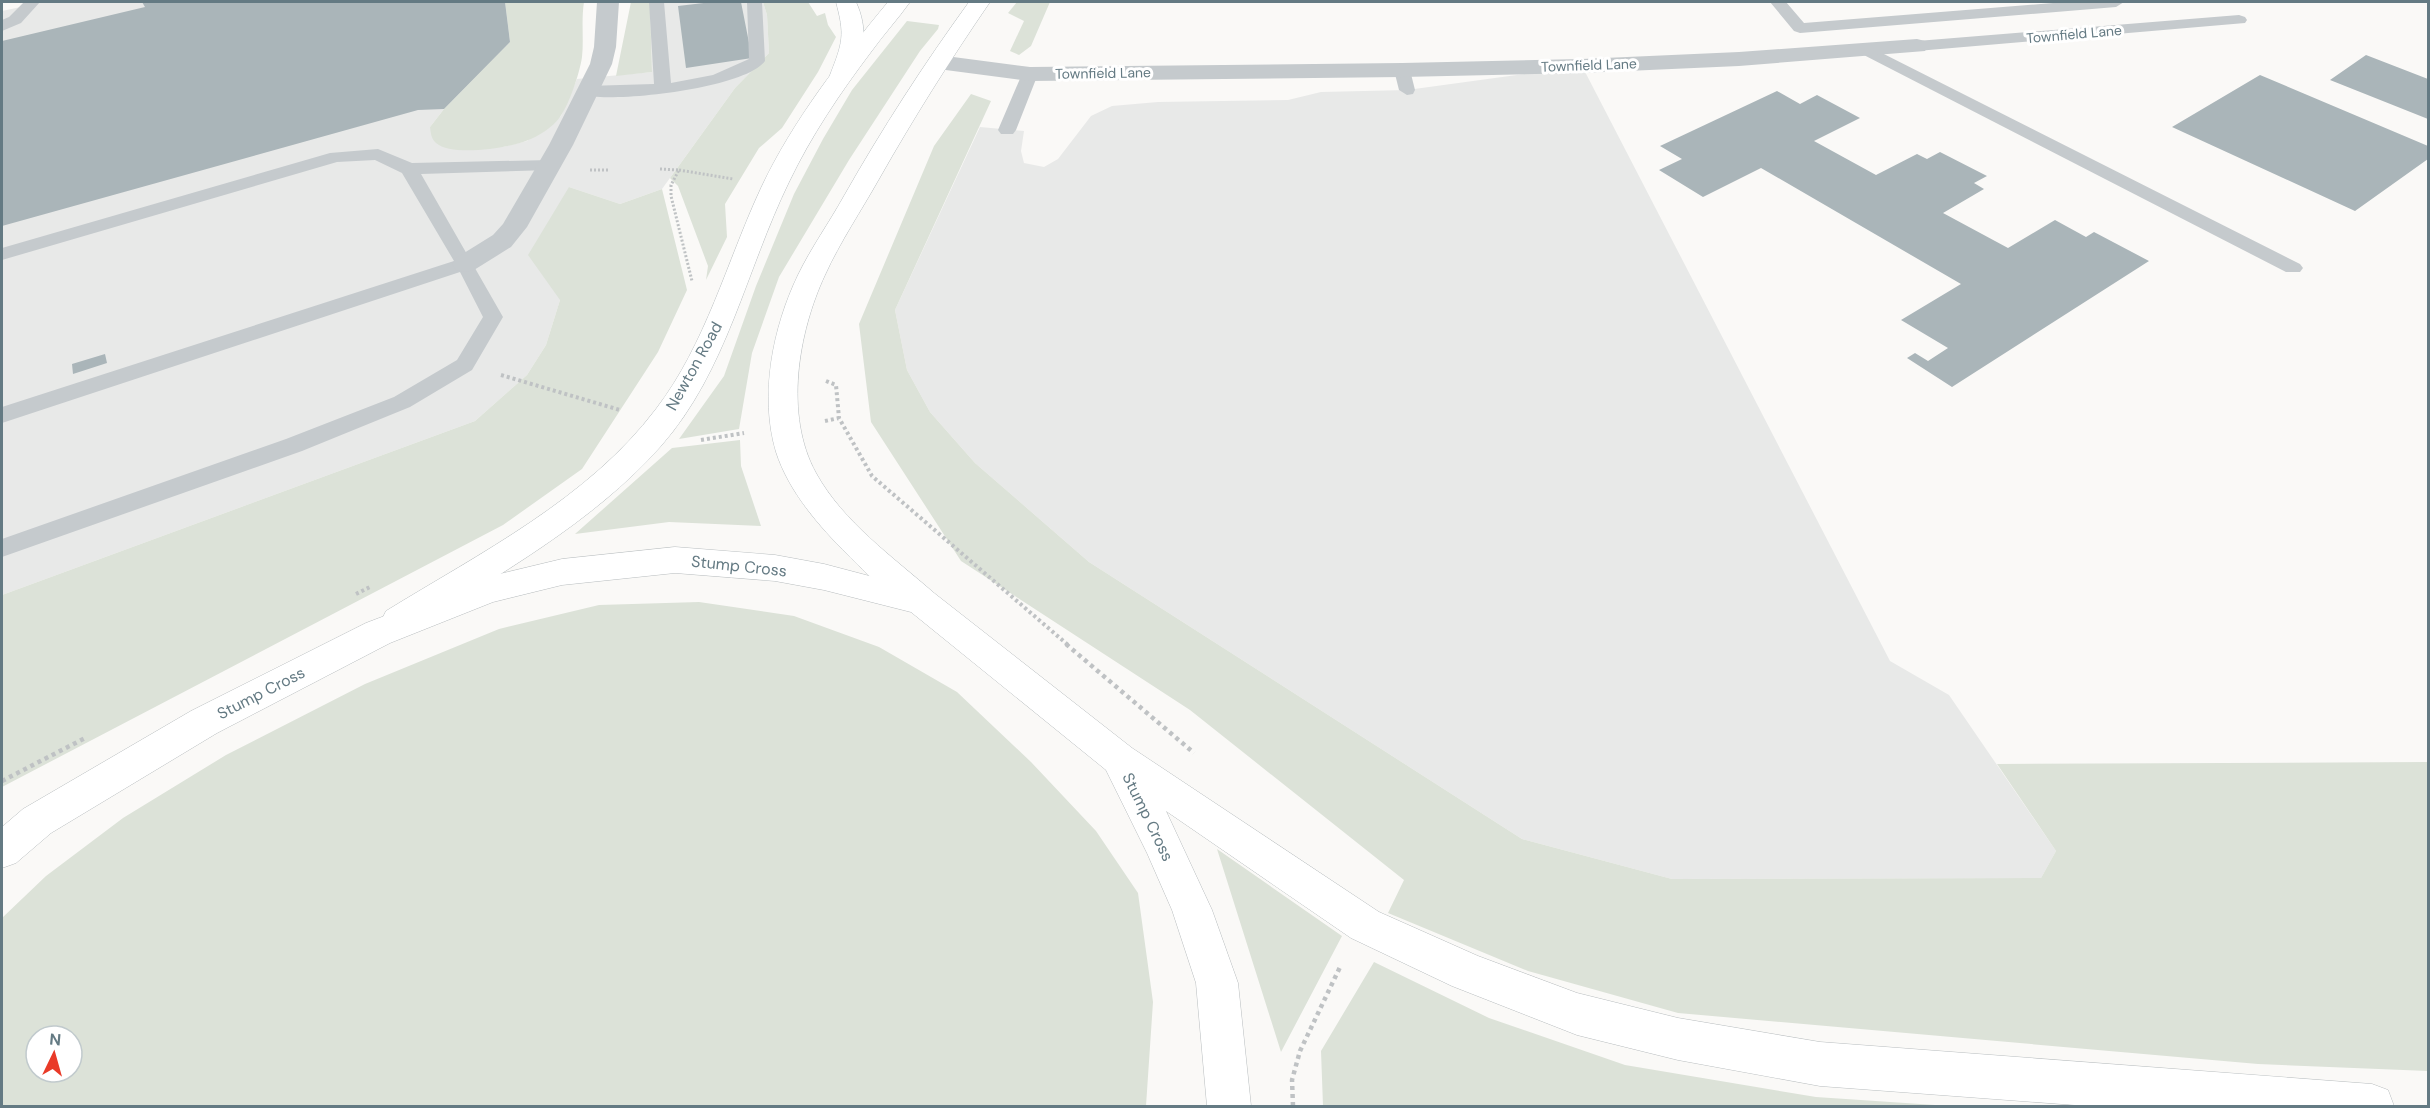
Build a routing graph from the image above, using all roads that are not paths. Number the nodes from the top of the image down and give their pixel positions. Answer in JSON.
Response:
{"nodes":[{"id":1,"x":32,"y":2,"type":"edge"},
{"id":2,"x":608,"y":2,"type":"edge"},
{"id":3,"x":656,"y":2,"type":"edge"},
{"id":4,"x":754,"y":2,"type":"edge"},
{"id":5,"x":846,"y":2,"type":"edge"},
{"id":6,"x":899,"y":2,"type":"edge"},
{"id":7,"x":979,"y":2,"type":"edge"},
{"id":8,"x":1778,"y":2,"type":"edge"},
{"id":9,"x":2116,"y":2,"type":"edge"},
{"id":10,"x":1914,"y":18,"type":"junction"},
{"id":11,"x":2239,"y":20,"type":"dead end"},
{"id":12,"x":2,"y":26,"type":"edge"},
{"id":13,"x":1941,"y":44,"type":"junction"},
{"id":14,"x":1917,"y":46,"type":"joint"},
{"id":15,"x":1864,"y":49,"type":"junction"},
{"id":16,"x":938,"y":62,"type":"junction"},
{"id":17,"x":1030,"y":74,"type":"junction"},
{"id":18,"x":842,"y":75,"type":"junction"},
{"id":19,"x":663,"y":88,"type":"junction"},
{"id":20,"x":587,"y":91,"type":"junction"},
{"id":21,"x":1007,"y":130,"type":"dead end"},
{"id":22,"x":550,"y":165,"type":"junction"},
{"id":23,"x":409,"y":169,"type":"junction"},
{"id":24,"x":2,"y":254,"type":"edge"},
{"id":25,"x":465,"y":264,"type":"junction"},
{"id":26,"x":2293,"y":268,"type":"dead end"},
{"id":27,"x":2,"y":415,"type":"edge"},
{"id":28,"x":2,"y":548,"type":"edge"},
{"id":29,"x":922,"y":602,"type":"junction"},
{"id":30,"x":378,"y":633,"type":"junction"},
{"id":31,"x":1119,"y":759,"type":"junction"},
{"id":32,"x":37,"y":821,"type":"junction"},
{"id":33,"x":2,"y":834,"type":"edge"},
{"id":34,"x":2,"y":851,"type":"edge"},
{"id":35,"x":1229,"y":1107,"type":"edge"},
{"id":36,"x":2372,"y":1107,"type":"edge"}],
"edges":[{"from":1,"to":12,"type":"lane"},
{"from":2,"to":20,"type":"street"},
{"from":3,"to":19,"type":"lane"},
{"from":4,"to":19,"type":"lane"},
{"from":5,"to":18,"type":"main road"},
{"from":6,"to":18,"type":"main road","name":"Newton Road"},
{"from":7,"to":16,"type":"main road"},
{"from":8,"to":10,"type":"lane"},
{"from":9,"to":10,"type":"lane"},
{"from":10,"to":13,"type":"lane"},
{"from":11,"to":13,"type":"lane","name":"Townfield Lane"},
{"from":13,"to":14,"type":"lane","name":"Townfield Lane"},
{"from":14,"to":15,"type":"street","name":"Townfield Lane"},
{"from":15,"to":17,"type":"street","name":"Townfield Lane"},
{"from":15,"to":26,"type":"lane"},
{"from":16,"to":17,"type":"street","name":"Townfield Lane"},
{"from":16,"to":29,"type":"main road"},
{"from":17,"to":21,"type":"lane"},
{"from":18,"to":30,"type":"main road","name":"Newton Road"},
{"from":19,"to":20,"type":"lane"},
{"from":20,"to":22,"type":"street"},
{"from":22,"to":23,"type":"lane"},
{"from":22,"to":25,"type":"street"},
{"from":23,"to":24,"type":"lane"},
{"from":23,"to":25,"type":"lane"},
{"from":25,"to":27,"type":"lane"},
{"from":25,"to":28,"type":"lane"},
{"from":29,"to":30,"type":"main road","name":"Stump Cross"},
{"from":29,"to":31,"type":"main road","name":"Stump Cross"},
{"from":30,"to":32,"type":"main road","name":"Stump Cross"},
{"from":31,"to":35,"type":"main road","name":"Stump Cross"},
{"from":31,"to":36,"type":"main road"},
{"from":32,"to":33,"type":"main road"},
{"from":32,"to":34,"type":"main road","name":"Stump Cross"}]}
